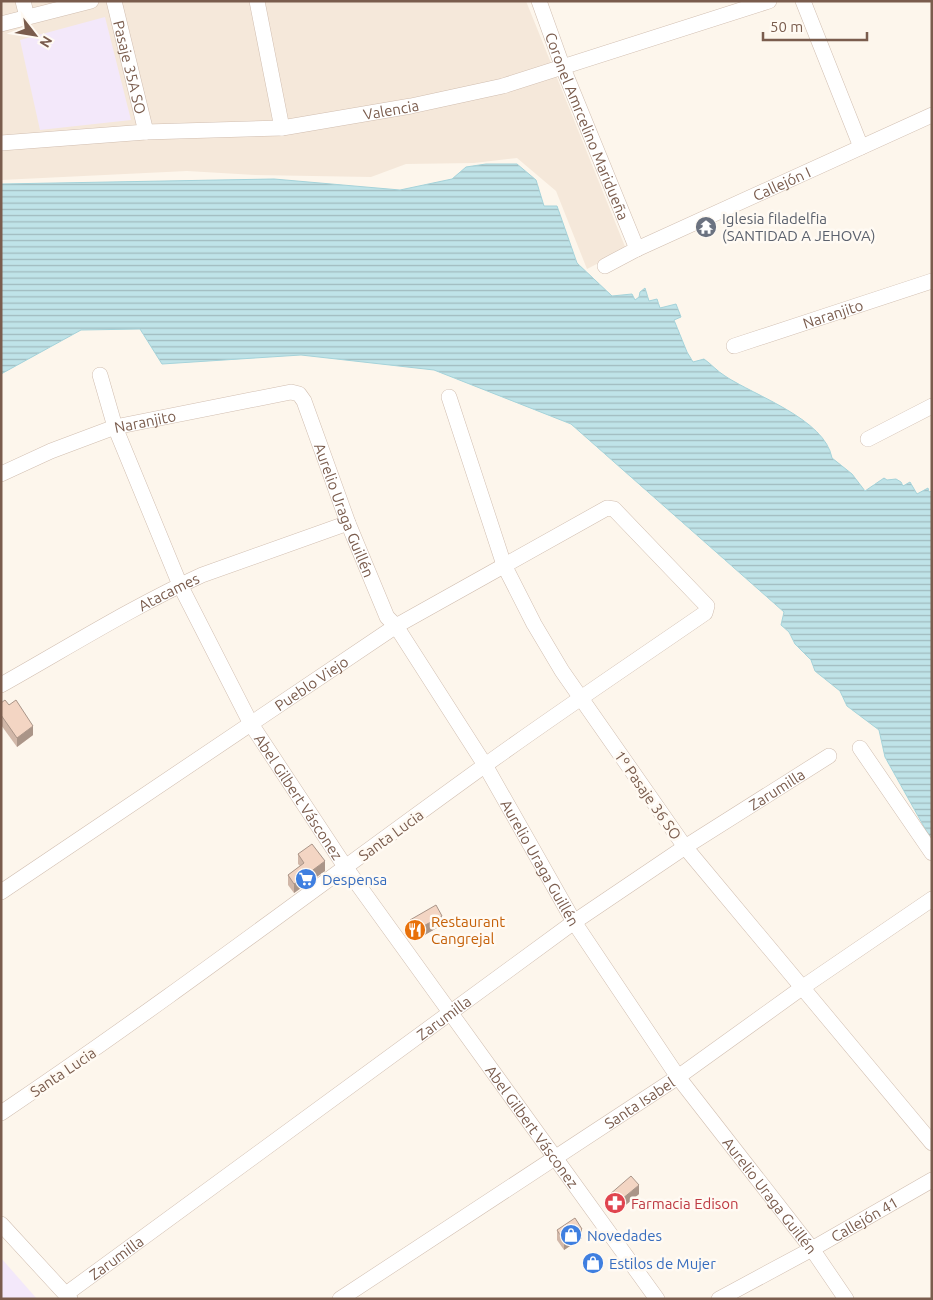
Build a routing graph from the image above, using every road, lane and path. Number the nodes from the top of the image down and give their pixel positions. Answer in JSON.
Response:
{"nodes":[{"id":1,"x":23,"y":1,"type":"edge"},
{"id":2,"x":90,"y":1,"type":"edge"},
{"id":3,"x":114,"y":1,"type":"edge"},
{"id":4,"x":257,"y":1,"type":"edge"},
{"id":5,"x":539,"y":1,"type":"edge"},
{"id":6,"x":769,"y":1,"type":"edge"},
{"id":7,"x":803,"y":1,"type":"edge"},
{"id":8,"x":27,"y":17,"type":"junction"},
{"id":9,"x":1,"y":24,"type":"edge"},
{"id":10,"x":564,"y":68,"type":"junction"},
{"id":11,"x":932,"y":115,"type":"edge"},
{"id":12,"x":282,"y":128,"type":"junction"},
{"id":13,"x":146,"y":132,"type":"junction"},
{"id":14,"x":1,"y":143,"type":"edge"},
{"id":15,"x":861,"y":147,"type":"junction"},
{"id":16,"x":637,"y":249,"type":"junction"},
{"id":17,"x":606,"y":266,"type":"dead end"},
{"id":18,"x":932,"y":281,"type":"edge"},
{"id":19,"x":734,"y":346,"type":"dead end"},
{"id":20,"x":100,"y":375,"type":"dead end"},
{"id":21,"x":296,"y":393,"type":"joint"},
{"id":22,"x":449,"y":397,"type":"dead end"},
{"id":23,"x":932,"y":406,"type":"edge"},
{"id":24,"x":115,"y":427,"type":"junction"},
{"id":25,"x":868,"y":439,"type":"dead end"},
{"id":26,"x":1,"y":474,"type":"edge"},
{"id":27,"x":348,"y":523,"type":"junction"},
{"id":28,"x":504,"y":565,"type":"junction"},
{"id":29,"x":180,"y":585,"type":"junction"},
{"id":30,"x":707,"y":608,"type":"joint"},
{"id":31,"x":396,"y":626,"type":"junction"},
{"id":32,"x":1,"y":685,"type":"edge"},
{"id":33,"x":581,"y":700,"type":"junction"},
{"id":34,"x":251,"y":724,"type":"junction"},
{"id":35,"x":860,"y":748,"type":"dead end"},
{"id":36,"x":829,"y":756,"type":"dead end"},
{"id":37,"x":485,"y":765,"type":"junction"},
{"id":38,"x":685,"y":847,"type":"junction"},
{"id":39,"x":932,"y":853,"type":"edge"},
{"id":40,"x":346,"y":868,"type":"junction"},
{"id":41,"x":1,"y":892,"type":"edge"},
{"id":42,"x":932,"y":899,"type":"edge"},
{"id":43,"x":574,"y":922,"type":"junction"},
{"id":44,"x":802,"y":987,"type":"junction"},
{"id":45,"x":450,"y":1011,"type":"junction"},
{"id":46,"x":678,"y":1076,"type":"junction"},
{"id":47,"x":1,"y":1114,"type":"edge"},
{"id":48,"x":932,"y":1143,"type":"edge"},
{"id":49,"x":554,"y":1157,"type":"junction"},
{"id":50,"x":932,"y":1180,"type":"edge"},
{"id":51,"x":1,"y":1224,"type":"edge"},
{"id":52,"x":812,"y":1248,"type":"junction"},
{"id":53,"x":68,"y":1296,"type":"edge"},
{"id":54,"x":340,"y":1299,"type":"edge"},
{"id":55,"x":657,"y":1299,"type":"edge"},
{"id":56,"x":719,"y":1299,"type":"edge"},
{"id":57,"x":846,"y":1299,"type":"edge"}],
"edges":[{"from":1,"to":8,"type":"street"},
{"from":2,"to":8,"type":"street"},
{"from":3,"to":13,"type":"street","name":"Pasaje 35A SO"},
{"from":4,"to":12,"type":"street"},
{"from":5,"to":10,"type":"street","name":"Coronel Amrcelino Maridueña"},
{"from":6,"to":10,"type":"street","name":"Valencia"},
{"from":7,"to":15,"type":"street"},
{"from":8,"to":9,"type":"street"},
{"from":10,"to":12,"type":"street","name":"Valencia"},
{"from":10,"to":16,"type":"street","name":"Coronel Amrcelino Maridueña"},
{"from":11,"to":15,"type":"street","name":"Callejón I"},
{"from":12,"to":13,"type":"street","name":"Valencia"},
{"from":13,"to":14,"type":"street","name":"Valencia"},
{"from":15,"to":16,"type":"street","name":"Callejón I"},
{"from":16,"to":17,"type":"street","name":"Callejón I"},
{"from":18,"to":19,"type":"street","name":"Naranjito"},
{"from":20,"to":24,"type":"street","name":"Abel Gilbert Vásconez"},
{"from":21,"to":24,"type":"street","name":"Naranjito"},
{"from":21,"to":27,"type":"street","name":"Aurelio Uraga Guillén"},
{"from":22,"to":28,"type":"street","name":"1º Pasaje 36 SO"},
{"from":23,"to":25,"type":"street"},
{"from":24,"to":26,"type":"street","name":"Naranjito"},
{"from":24,"to":29,"type":"street","name":"Abel Gilbert Vásconez"},
{"from":27,"to":29,"type":"street","name":"Atacames"},
{"from":27,"to":31,"type":"street","name":"Aurelio Uraga Guillén"},
{"from":28,"to":30,"type":"street","name":"Pueblo Viejo"},
{"from":28,"to":31,"type":"street","name":"Pueblo Viejo"},
{"from":28,"to":33,"type":"street","name":"1º Pasaje 36 SO"},
{"from":29,"to":32,"type":"street","name":"Atacames"},
{"from":29,"to":34,"type":"street","name":"Abel Gilbert Vásconez"},
{"from":30,"to":33,"type":"street","name":"Santa Lucia"},
{"from":31,"to":34,"type":"street","name":"Pueblo Viejo"},
{"from":31,"to":37,"type":"street","name":"Aurelio Uraga Guillén"},
{"from":33,"to":37,"type":"street","name":"Santa Lucia"},
{"from":33,"to":38,"type":"street","name":"1º Pasaje 36 SO"},
{"from":34,"to":40,"type":"street","name":"Abel Gilbert Vásconez"},
{"from":34,"to":41,"type":"street","name":"Pueblo Viejo"},
{"from":35,"to":39,"type":"street"},
{"from":36,"to":38,"type":"street","name":"Zarumilla"},
{"from":37,"to":40,"type":"street","name":"Santa Lucia"},
{"from":37,"to":43,"type":"street","name":"Aurelio Uraga Guillén"},
{"from":38,"to":43,"type":"street","name":"Zarumilla"},
{"from":38,"to":44,"type":"street","name":"1º Pasaje 36 SO"},
{"from":40,"to":45,"type":"street","name":"Abel Gilbert Vásconez"},
{"from":40,"to":47,"type":"street","name":"Santa Lucia"},
{"from":42,"to":44,"type":"street","name":"Santa Isabel"},
{"from":43,"to":45,"type":"street","name":"Zarumilla"},
{"from":43,"to":46,"type":"street","name":"Aurelio Uraga Guillén"},
{"from":44,"to":46,"type":"street","name":"Santa Isabel"},
{"from":44,"to":48,"type":"street","name":"1º Pasaje 36 SO"},
{"from":45,"to":49,"type":"street","name":"Abel Gilbert Vásconez"},
{"from":45,"to":53,"type":"street","name":"Zarumilla"},
{"from":46,"to":49,"type":"street","name":"Santa Isabel"},
{"from":46,"to":52,"type":"street","name":"Aurelio Uraga Guillén"},
{"from":49,"to":54,"type":"street","name":"Santa Isabel"},
{"from":49,"to":55,"type":"street","name":"Abel Gilbert Vásconez"},
{"from":50,"to":52,"type":"street","name":"Callejón 41"},
{"from":51,"to":53,"type":"street"},
{"from":52,"to":56,"type":"street","name":"Callejón 41"},
{"from":52,"to":57,"type":"street","name":"Aurelio Uraga Guillén"}]}
